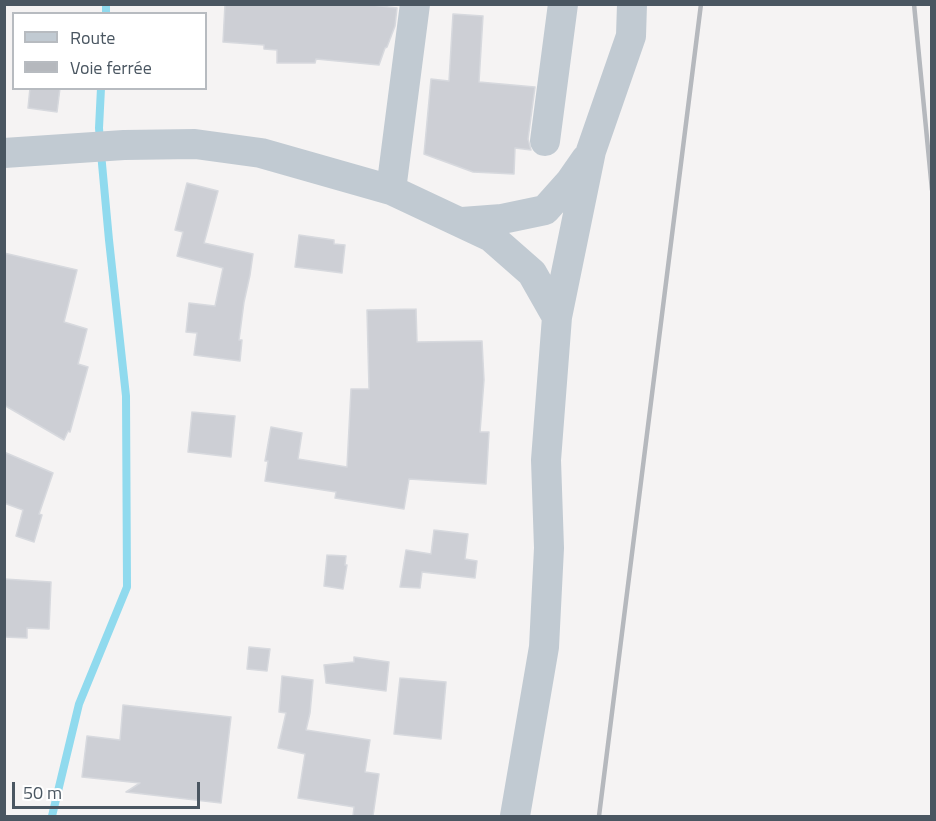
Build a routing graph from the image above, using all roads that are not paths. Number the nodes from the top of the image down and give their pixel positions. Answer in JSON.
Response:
{"nodes":[{"id":1,"x":415,"y":4,"type":"edge"},
{"id":2,"x":563,"y":4,"type":"edge"},
{"id":3,"x":632,"y":4,"type":"edge"},
{"id":4,"x":545,"y":141,"type":"dead end"},
{"id":5,"x":591,"y":151,"type":"junction"},
{"id":6,"x":4,"y":153,"type":"edge"},
{"id":7,"x":391,"y":190,"type":"junction"},
{"id":8,"x":459,"y":222,"type":"junction"},
{"id":9,"x":557,"y":317,"type":"junction"},
{"id":10,"x":515,"y":816,"type":"edge"}],
"edges":[{"from":1,"to":7,"type":"street"},
{"from":2,"to":4,"type":"street"},
{"from":3,"to":5,"type":"street"},
{"from":5,"to":8,"type":"street"},
{"from":5,"to":9,"type":"street"},
{"from":6,"to":7,"type":"street"},
{"from":7,"to":8,"type":"street"},
{"from":8,"to":9,"type":"street"},
{"from":9,"to":10,"type":"street"}]}
